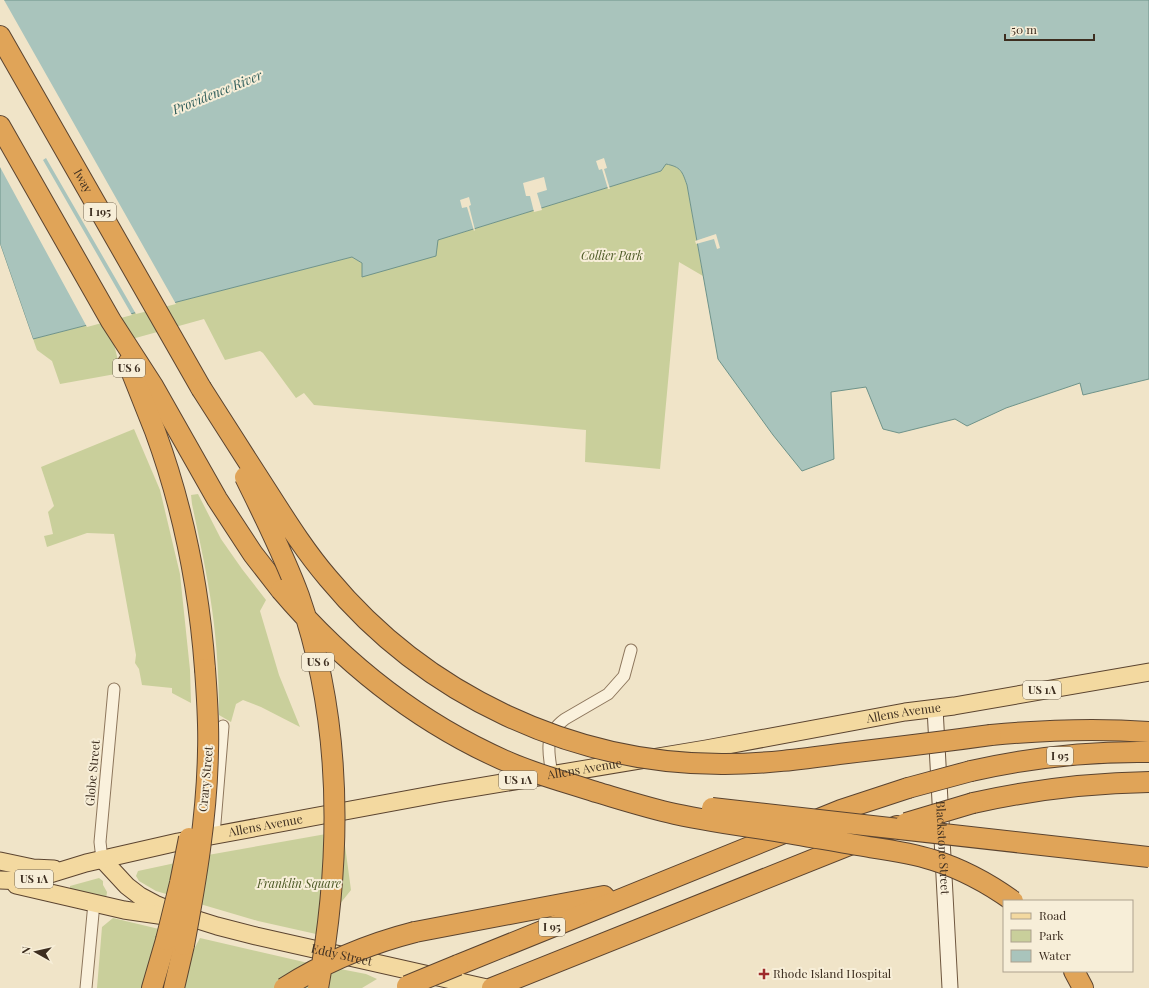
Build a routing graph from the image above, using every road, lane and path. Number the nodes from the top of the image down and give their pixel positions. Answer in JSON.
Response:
{"nodes":[{"id":1,"x":0,"y":36,"type":"edge"},
{"id":2,"x":0,"y":126,"type":"edge"},
{"id":3,"x":201,"y":388,"type":"junction"},
{"id":4,"x":157,"y":411,"type":"junction"},
{"id":5,"x":631,"y":650,"type":"dead end"},
{"id":6,"x":1149,"y":672,"type":"edge"},
{"id":7,"x":114,"y":689,"type":"dead end"},
{"id":8,"x":935,"y":708,"type":"junction"},
{"id":9,"x":223,"y":726,"type":"dead end"},
{"id":10,"x":1149,"y":732,"type":"edge"},
{"id":11,"x":1149,"y":752,"type":"edge"},
{"id":12,"x":552,"y":774,"type":"junction"},
{"id":13,"x":1149,"y":782,"type":"edge"},
{"id":14,"x":597,"y":792,"type":"junction"},
{"id":15,"x":214,"y":835,"type":"junction"},
{"id":16,"x":1149,"y":857,"type":"edge"},
{"id":17,"x":102,"y":859,"type":"junction"},
{"id":18,"x":0,"y":861,"type":"edge"},
{"id":19,"x":66,"y":868,"type":"junction"},
{"id":20,"x":0,"y":880,"type":"edge"},
{"id":21,"x":645,"y":889,"type":"junction"},
{"id":22,"x":1011,"y":900,"type":"edge"},
{"id":23,"x":94,"y":903,"type":"junction"},
{"id":24,"x":196,"y":920,"type":"junction"},
{"id":25,"x":175,"y":942,"type":"junction"},
{"id":26,"x":405,"y":987,"type":"edge"},
{"id":27,"x":86,"y":988,"type":"edge"},
{"id":28,"x":152,"y":988,"type":"edge"},
{"id":29,"x":174,"y":988,"type":"edge"},
{"id":30,"x":284,"y":988,"type":"edge"},
{"id":31,"x":318,"y":988,"type":"edge"},
{"id":32,"x":487,"y":988,"type":"edge"},
{"id":33,"x":492,"y":988,"type":"edge"},
{"id":34,"x":950,"y":988,"type":"edge"}],
"edges":[{"from":1,"to":3,"type":"highway","name":"Iway","number":"I 195"},
{"from":2,"to":4,"type":"highway","number":"US 6"},
{"from":3,"to":10,"type":"highway","bridge":true},
{"from":3,"to":31,"type":"highway","number":"US 6","bridge":true},
{"from":4,"to":14,"type":"highway","bridge":true},
{"from":4,"to":25,"type":"highway","number":"US 6","bridge":true},
{"from":5,"to":12,"type":"street"},
{"from":6,"to":8,"type":"main road","name":"Allens Avenue","number":"US 1A"},
{"from":7,"to":17,"type":"street","name":"Globe Street"},
{"from":8,"to":12,"type":"main road","name":"Allens Avenue","number":"US 1A"},
{"from":8,"to":34,"type":"street","name":"Blackstone Street"},
{"from":9,"to":15,"type":"street","name":"Crary Street"},
{"from":11,"to":21,"type":"highway","number":"I 95","bridge":true},
{"from":12,"to":15,"type":"main road","name":"Allens Avenue","number":"US 1A"},
{"from":13,"to":33,"type":"highway","bridge":true},
{"from":14,"to":16,"type":"highway","bridge":true},
{"from":14,"to":22,"type":"highway","bridge":true},
{"from":15,"to":17,"type":"main road","name":"Allens Avenue","number":"US 1A"},
{"from":17,"to":19,"type":"main road","name":"Allens Avenue","number":"US 1A"},
{"from":17,"to":24,"type":"main road","name":"Eddy Street"},
{"from":18,"to":19,"type":"main road","number":"US 1A"},
{"from":19,"to":20,"type":"main road","name":"Allens Avenue","number":"US 1A"},
{"from":20,"to":23,"type":"main road","name":"Eddy Street"},
{"from":21,"to":26,"type":"highway","number":"I 95","bridge":true},
{"from":21,"to":30,"type":"highway","bridge":true},
{"from":23,"to":24,"type":"main road","name":"Eddy Street"},
{"from":23,"to":27,"type":"street"},
{"from":24,"to":32,"type":"main road","name":"Eddy Street"},
{"from":25,"to":28,"type":"highway"},
{"from":25,"to":29,"type":"highway","number":"US 6"}]}
